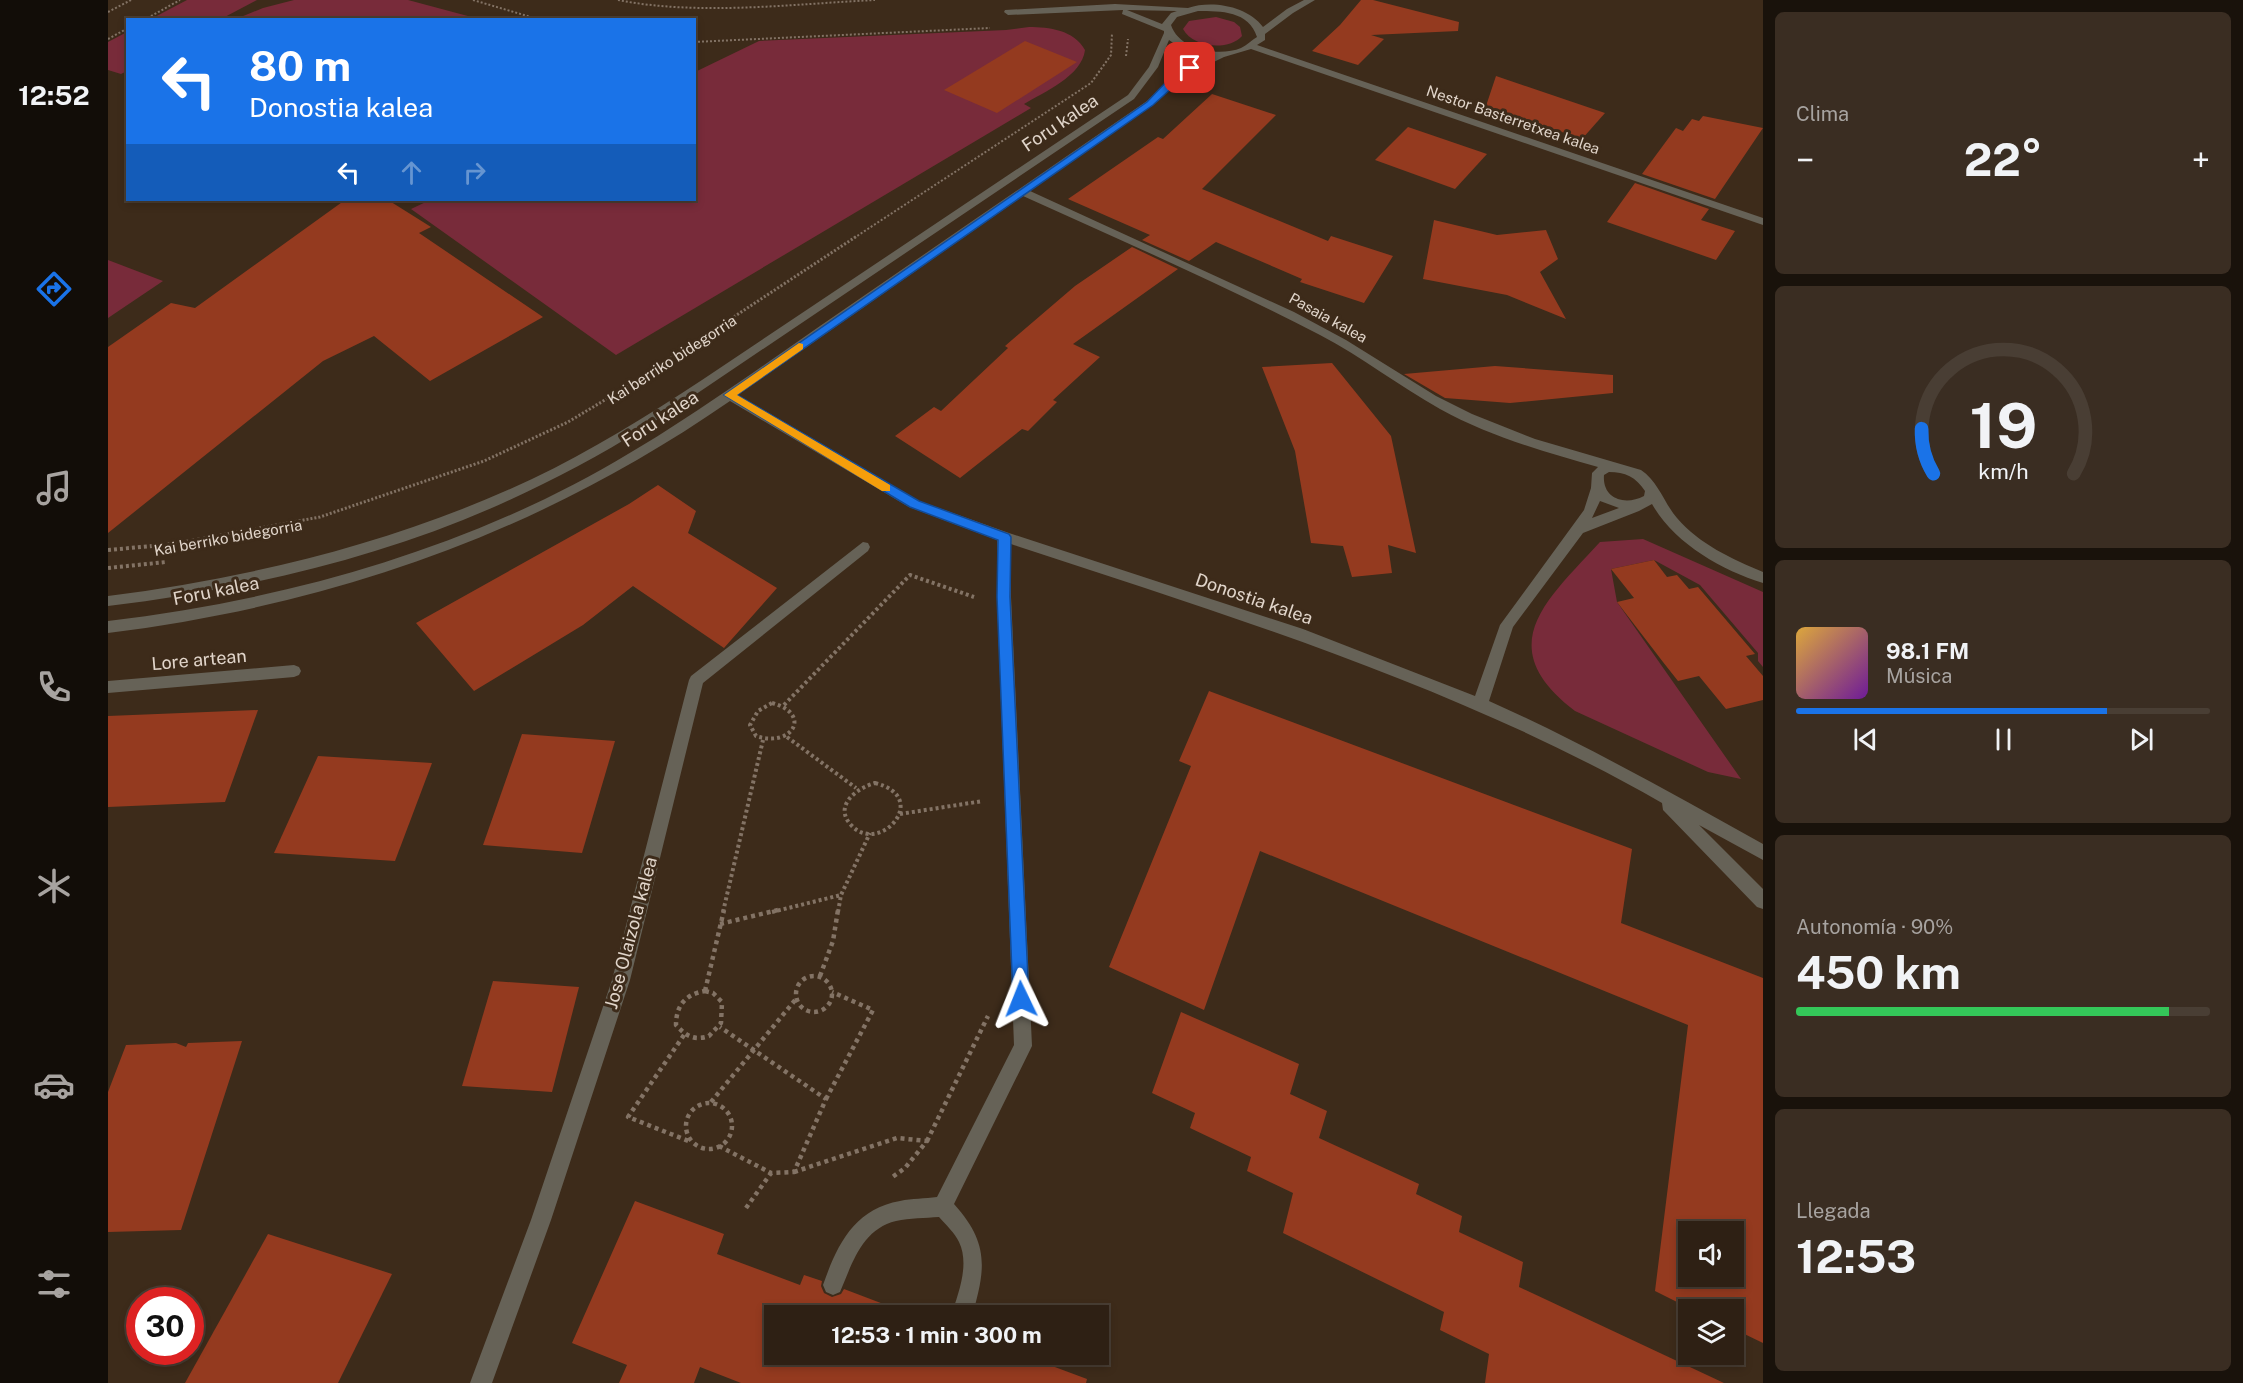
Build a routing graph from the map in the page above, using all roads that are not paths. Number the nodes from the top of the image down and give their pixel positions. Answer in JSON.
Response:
{"nodes":[{"id":1,"x":1229,"y":0,"type":"edge"},
{"id":2,"x":1311,"y":0,"type":"edge"},
{"id":3,"x":1115,"y":8,"type":"junction"},
{"id":4,"x":1197,"y":8,"type":"junction"},
{"id":5,"x":1187,"y":10,"type":"junction"},
{"id":6,"x":1008,"y":12,"type":"dead end"},
{"id":7,"x":1166,"y":31,"type":"junction"},
{"id":8,"x":1261,"y":33,"type":"junction"},
{"id":9,"x":1253,"y":47,"type":"junction"},
{"id":10,"x":1222,"y":54,"type":"junction"},
{"id":11,"x":1023,"y":192,"type":"junction"},
{"id":12,"x":1763,"y":222,"type":"edge"},
{"id":13,"x":729,"y":395,"type":"junction"},
{"id":14,"x":1618,"y":468,"type":"junction"},
{"id":15,"x":1598,"y":489,"type":"junction"},
{"id":16,"x":1653,"y":494,"type":"junction"},
{"id":17,"x":1641,"y":506,"type":"junction"},
{"id":18,"x":1578,"y":529,"type":"junction"},
{"id":19,"x":1004,"y":537,"type":"junction"},
{"id":20,"x":863,"y":547,"type":"dead end"},
{"id":21,"x":1763,"y":578,"type":"edge"},
{"id":22,"x":108,"y":601,"type":"edge"},
{"id":23,"x":108,"y":627,"type":"edge"},
{"id":24,"x":294,"y":671,"type":"dead end"},
{"id":25,"x":108,"y":687,"type":"edge"},
{"id":26,"x":1480,"y":704,"type":"junction"},
{"id":27,"x":1656,"y":792,"type":"junction"},
{"id":28,"x":1763,"y":853,"type":"edge"},
{"id":29,"x":1763,"y":901,"type":"edge"},
{"id":30,"x":943,"y":1206,"type":"junction"},
{"id":31,"x":833,"y":1285,"type":"dead end"},
{"id":32,"x":964,"y":1305,"type":"edge"},
{"id":33,"x":481,"y":1383,"type":"edge"}],
"edges":[{"from":1,"to":4,"type":"street"},
{"from":2,"to":8,"type":"street"},
{"from":3,"to":5,"type":"street"},
{"from":3,"to":6,"type":"street"},
{"from":3,"to":7,"type":"street"},
{"from":4,"to":5,"type":"street"},
{"from":4,"to":8,"type":"street"},
{"from":5,"to":7,"type":"street"},
{"from":7,"to":10,"type":"street"},
{"from":7,"to":22,"type":"street","name":"Foru kalea"},
{"from":8,"to":9,"type":"street"},
{"from":9,"to":10,"type":"street"},
{"from":9,"to":12,"type":"street","name":"Nestor Basterretxea kalea"},
{"from":10,"to":11,"type":"street","name":"Foru kalea"},
{"from":11,"to":13,"type":"street","name":"Foru kalea"},
{"from":11,"to":14,"type":"street","name":"Pasaia kalea"},
{"from":13,"to":19,"type":"street","name":"Donostia kalea"},
{"from":13,"to":23,"type":"street","name":"Foru kalea"},
{"from":14,"to":15,"type":"street"},
{"from":14,"to":16,"type":"street"},
{"from":15,"to":17,"type":"street"},
{"from":15,"to":18,"type":"street"},
{"from":16,"to":17,"type":"street"},
{"from":16,"to":21,"type":"street"},
{"from":17,"to":18,"type":"street"},
{"from":18,"to":26,"type":"street"},
{"from":19,"to":26,"type":"street","name":"Donostia kalea"},
{"from":19,"to":30,"type":"street"},
{"from":20,"to":33,"type":"street","name":"Jose Olaizola kalea"},
{"from":24,"to":25,"type":"street","name":"Lore artean"},
{"from":26,"to":27,"type":"street","name":"Donostia kalea"},
{"from":27,"to":28,"type":"street","name":"Donostia kalea"},
{"from":27,"to":29,"type":"street"},
{"from":30,"to":31,"type":"street"},
{"from":30,"to":32,"type":"street"}]}
